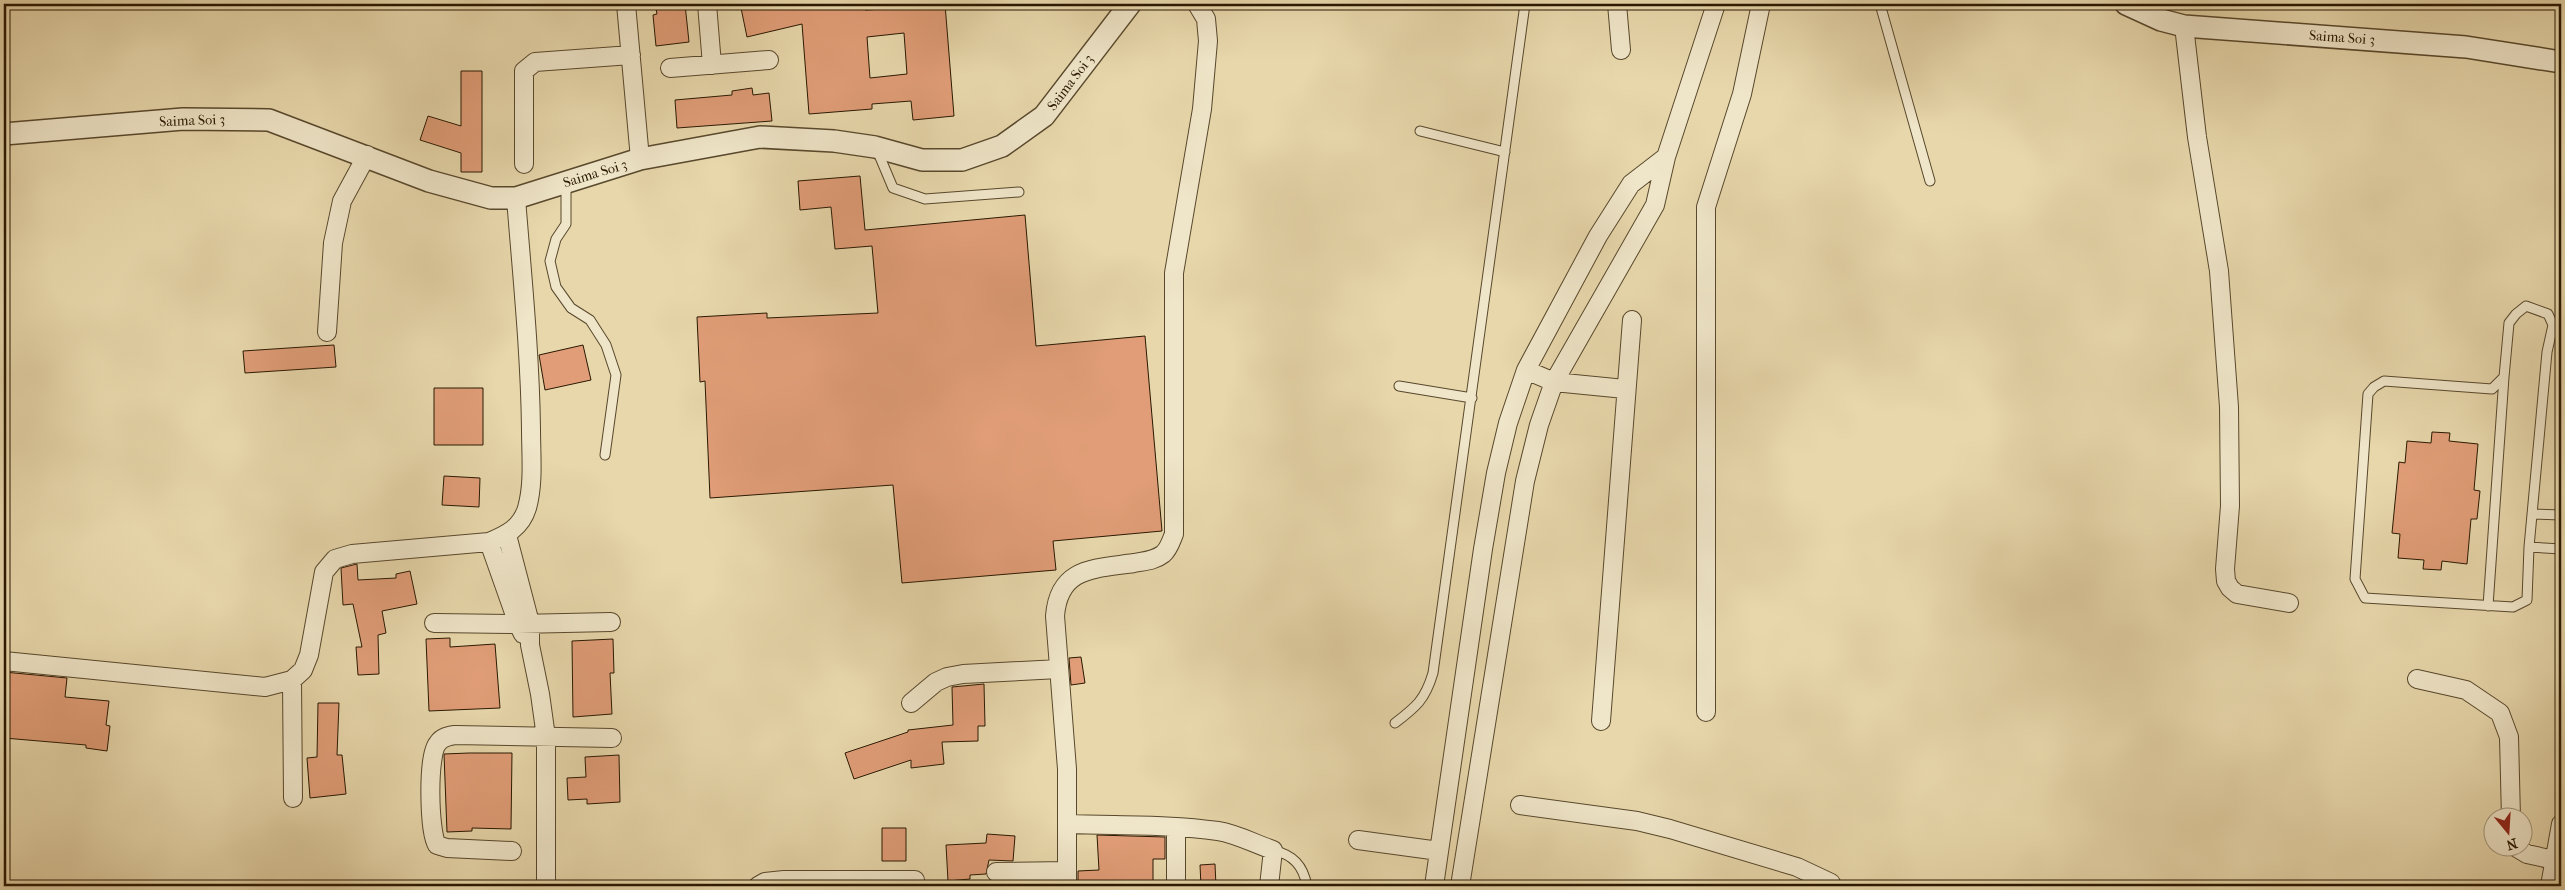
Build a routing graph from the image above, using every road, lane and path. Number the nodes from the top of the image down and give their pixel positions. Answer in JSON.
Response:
{"nodes":[{"id":1,"x":626,"y":4,"type":"edge"},
{"id":2,"x":707,"y":4,"type":"edge"},
{"id":3,"x":1130,"y":4,"type":"edge"},
{"id":4,"x":1198,"y":4,"type":"edge"},
{"id":5,"x":1526,"y":4,"type":"edge"},
{"id":6,"x":1617,"y":4,"type":"edge"},
{"id":7,"x":1716,"y":4,"type":"edge"},
{"id":8,"x":1761,"y":4,"type":"edge"},
{"id":9,"x":1880,"y":4,"type":"edge"},
{"id":10,"x":2126,"y":4,"type":"edge"},
{"id":11,"x":2184,"y":26,"type":"junction"},
{"id":12,"x":1621,"y":50,"type":"dead end"},
{"id":13,"x":631,"y":54,"type":"junction"},
{"id":14,"x":769,"y":60,"type":"dead end"},
{"id":15,"x":2561,"y":62,"type":"edge"},
{"id":16,"x":712,"y":65,"type":"junction"},
{"id":17,"x":670,"y":68,"type":"dead end"},
{"id":18,"x":1420,"y":131,"type":"dead end"},
{"id":19,"x":4,"y":134,"type":"edge"},
{"id":20,"x":876,"y":147,"type":"junction"},
{"id":21,"x":1505,"y":152,"type":"junction"},
{"id":22,"x":367,"y":155,"type":"junction"},
{"id":23,"x":1666,"y":157,"type":"junction"},
{"id":24,"x":640,"y":160,"type":"junction"},
{"id":25,"x":524,"y":164,"type":"dead end"},
{"id":26,"x":1930,"y":181,"type":"dead end"},
{"id":27,"x":566,"y":182,"type":"junction"},
{"id":28,"x":1019,"y":192,"type":"dead end"},
{"id":29,"x":516,"y":198,"type":"junction"},
{"id":30,"x":1632,"y":320,"type":"dead end"},
{"id":31,"x":327,"y":332,"type":"dead end"},
{"id":32,"x":1526,"y":370,"type":"junction"},
{"id":33,"x":2504,"y":377,"type":"junction"},
{"id":34,"x":1554,"y":382,"type":"junction"},
{"id":35,"x":1399,"y":386,"type":"dead end"},
{"id":36,"x":1625,"y":389,"type":"junction"},
{"id":37,"x":1472,"y":398,"type":"junction"},
{"id":38,"x":605,"y":455,"type":"dead end"},
{"id":39,"x":2532,"y":514,"type":"junction"},
{"id":40,"x":2561,"y":515,"type":"edge"},
{"id":41,"x":507,"y":535,"type":"junction"},
{"id":42,"x":489,"y":542,"type":"junction"},
{"id":43,"x":2529,"y":547,"type":"junction"},
{"id":44,"x":2561,"y":549,"type":"edge"},
{"id":45,"x":2289,"y":603,"type":"dead end"},
{"id":46,"x":2488,"y":606,"type":"junction"},
{"id":47,"x":611,"y":622,"type":"dead end"},
{"id":48,"x":434,"y":623,"type":"dead end"},
{"id":49,"x":524,"y":624,"type":"junction"},
{"id":50,"x":4,"y":661,"type":"edge"},
{"id":51,"x":1059,"y":669,"type":"junction"},
{"id":52,"x":2417,"y":679,"type":"dead end"},
{"id":53,"x":292,"y":680,"type":"junction"},
{"id":54,"x":911,"y":702,"type":"dead end"},
{"id":55,"x":1706,"y":712,"type":"dead end"},
{"id":56,"x":1601,"y":721,"type":"dead end"},
{"id":57,"x":1395,"y":723,"type":"dead end"},
{"id":58,"x":546,"y":737,"type":"junction"},
{"id":59,"x":612,"y":738,"type":"dead end"},
{"id":60,"x":1454,"y":744,"type":"junction"},
{"id":61,"x":1481,"y":746,"type":"junction"},
{"id":62,"x":294,"y":798,"type":"dead end"},
{"id":63,"x":1520,"y":805,"type":"dead end"},
{"id":64,"x":2511,"y":808,"type":"edge"},
{"id":65,"x":1068,"y":820,"type":"junction"},
{"id":66,"x":2561,"y":824,"type":"edge"},
{"id":67,"x":1176,"y":827,"type":"junction"},
{"id":68,"x":1358,"y":840,"type":"dead end"},
{"id":69,"x":1272,"y":850,"type":"junction"},
{"id":70,"x":512,"y":851,"type":"dead end"},
{"id":71,"x":1439,"y":851,"type":"junction"},
{"id":72,"x":2532,"y":858,"type":"edge"},
{"id":73,"x":996,"y":872,"type":"dead end"},
{"id":74,"x":2554,"y":874,"type":"edge"},
{"id":75,"x":1067,"y":879,"type":"edge"},
{"id":76,"x":915,"y":880,"type":"dead end"},
{"id":77,"x":546,"y":886,"type":"edge"},
{"id":78,"x":758,"y":886,"type":"edge"},
{"id":79,"x":1176,"y":886,"type":"edge"},
{"id":80,"x":1269,"y":886,"type":"edge"},
{"id":81,"x":1307,"y":886,"type":"edge"},
{"id":82,"x":1434,"y":886,"type":"edge"},
{"id":83,"x":1460,"y":886,"type":"edge"},
{"id":84,"x":1832,"y":886,"type":"edge"}],
"edges":[{"from":1,"to":13,"type":"street"},
{"from":2,"to":16,"type":"street"},
{"from":3,"to":20,"type":"street","name":"Saima Soi 3"},
{"from":4,"to":51,"type":"street"},
{"from":5,"to":21,"type":"lane"},
{"from":6,"to":12,"type":"street"},
{"from":7,"to":23,"type":"street"},
{"from":8,"to":55,"type":"street"},
{"from":9,"to":26,"type":"lane"},
{"from":10,"to":11,"type":"street","name":"Saima Soi 3"},
{"from":11,"to":15,"type":"street","name":"Saima Soi 3"},
{"from":11,"to":45,"type":"street"},
{"from":13,"to":24,"type":"street"},
{"from":13,"to":25,"type":"street"},
{"from":14,"to":16,"type":"street"},
{"from":16,"to":17,"type":"street"},
{"from":18,"to":21,"type":"lane"},
{"from":19,"to":22,"type":"street","name":"Saima Soi 3"},
{"from":20,"to":24,"type":"street","name":"Saima Soi 3"},
{"from":20,"to":28,"type":"lane"},
{"from":21,"to":37,"type":"lane"},
{"from":22,"to":29,"type":"street","name":"Saima Soi 3"},
{"from":22,"to":31,"type":"street"},
{"from":23,"to":32,"type":"street"},
{"from":23,"to":34,"type":"street"},
{"from":24,"to":27,"type":"street","name":"Saima Soi 3"},
{"from":27,"to":29,"type":"street","name":"Saima Soi 3"},
{"from":27,"to":38,"type":"lane"},
{"from":29,"to":41,"type":"street"},
{"from":30,"to":36,"type":"street"},
{"from":32,"to":34,"type":"street"},
{"from":32,"to":60,"type":"street"},
{"from":33,"to":39,"type":"lane"},
{"from":33,"to":46,"type":"lane"},
{"from":33,"to":46,"type":"lane"},
{"from":34,"to":36,"type":"street"},
{"from":34,"to":61,"type":"street"},
{"from":35,"to":37,"type":"lane"},
{"from":36,"to":56,"type":"street"},
{"from":37,"to":57,"type":"lane"},
{"from":39,"to":40,"type":"lane"},
{"from":39,"to":43,"type":"lane"},
{"from":41,"to":42,"type":"street"},
{"from":41,"to":49,"type":"street"},
{"from":42,"to":49,"type":"street"},
{"from":42,"to":53,"type":"street"},
{"from":43,"to":44,"type":"lane"},
{"from":43,"to":46,"type":"lane"},
{"from":47,"to":49,"type":"street"},
{"from":48,"to":49,"type":"street"},
{"from":49,"to":58,"type":"street"},
{"from":50,"to":53,"type":"street"},
{"from":51,"to":54,"type":"street"},
{"from":51,"to":65,"type":"street"},
{"from":52,"to":64,"type":"street"},
{"from":53,"to":62,"type":"street"},
{"from":58,"to":59,"type":"street"},
{"from":58,"to":70,"type":"street"},
{"from":58,"to":77,"type":"street"},
{"from":60,"to":61,"type":"street"},
{"from":60,"to":71,"type":"street"},
{"from":61,"to":83,"type":"street"},
{"from":63,"to":84,"type":"street"},
{"from":65,"to":67,"type":"street"},
{"from":65,"to":75,"type":"street"},
{"from":66,"to":74,"type":"street"},
{"from":67,"to":69,"type":"street"},
{"from":67,"to":79,"type":"street"},
{"from":68,"to":71,"type":"street"},
{"from":69,"to":80,"type":"street"},
{"from":69,"to":81,"type":"lane"},
{"from":71,"to":82,"type":"street"},
{"from":72,"to":74,"type":"street"},
{"from":73,"to":75,"type":"street"},
{"from":76,"to":78,"type":"street"}]}
